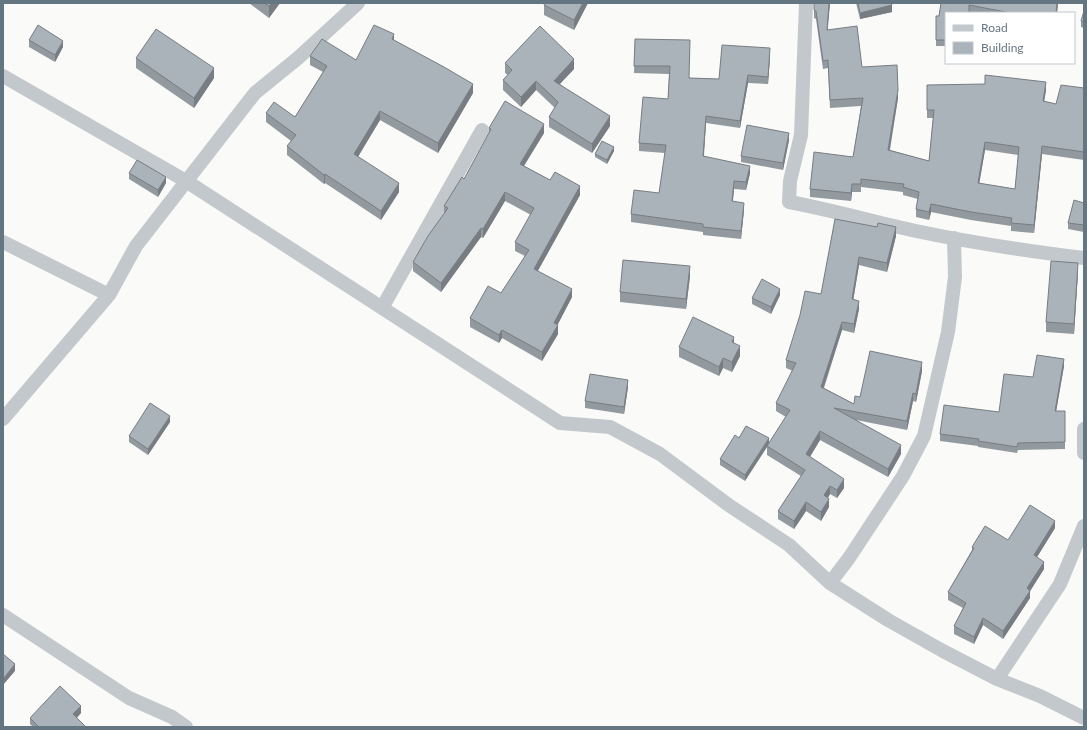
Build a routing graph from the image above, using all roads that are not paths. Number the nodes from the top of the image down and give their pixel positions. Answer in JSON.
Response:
{"nodes":[{"id":1,"x":358,"y":3,"type":"edge"},
{"id":2,"x":806,"y":3,"type":"edge"},
{"id":3,"x":3,"y":76,"type":"edge"},
{"id":4,"x":482,"y":130,"type":"dead end"},
{"id":5,"x":186,"y":181,"type":"junction"},
{"id":6,"x":954,"y":238,"type":"junction"},
{"id":7,"x":3,"y":242,"type":"edge"},
{"id":8,"x":1084,"y":258,"type":"edge"},
{"id":9,"x":109,"y":295,"type":"junction"},
{"id":10,"x":382,"y":308,"type":"junction"},
{"id":11,"x":3,"y":419,"type":"edge"},
{"id":12,"x":1084,"y":429,"type":"edge"},
{"id":13,"x":1084,"y":453,"type":"edge"},
{"id":14,"x":1084,"y":526,"type":"edge"},
{"id":15,"x":830,"y":583,"type":"junction"},
{"id":16,"x":3,"y":615,"type":"edge"},
{"id":17,"x":997,"y":679,"type":"junction"},
{"id":18,"x":1084,"y":718,"type":"edge"},
{"id":19,"x":186,"y":727,"type":"edge"}],
"edges":[{"from":1,"to":5,"type":"street"},
{"from":2,"to":6,"type":"street"},
{"from":3,"to":5,"type":"street"},
{"from":4,"to":10,"type":"street"},
{"from":5,"to":9,"type":"street"},
{"from":5,"to":10,"type":"street"},
{"from":6,"to":8,"type":"street"},
{"from":6,"to":15,"type":"street"},
{"from":7,"to":9,"type":"street"},
{"from":9,"to":11,"type":"street"},
{"from":10,"to":15,"type":"street"},
{"from":12,"to":13,"type":"street"},
{"from":14,"to":17,"type":"street"},
{"from":15,"to":17,"type":"street"},
{"from":16,"to":19,"type":"street"},
{"from":17,"to":18,"type":"street"}]}
